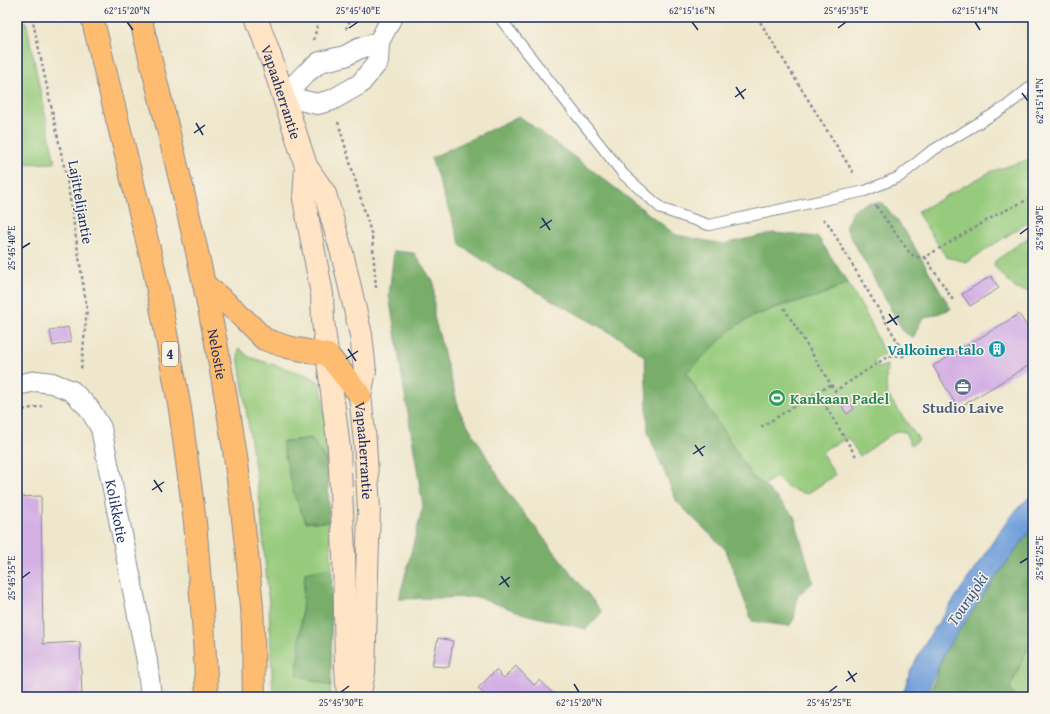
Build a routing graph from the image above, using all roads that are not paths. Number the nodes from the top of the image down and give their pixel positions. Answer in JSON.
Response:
{"nodes":[{"id":1,"x":92,"y":17,"type":"edge"},
{"id":2,"x":140,"y":17,"type":"edge"},
{"id":3,"x":256,"y":17,"type":"edge"},
{"id":4,"x":392,"y":17,"type":"edge"},
{"id":5,"x":499,"y":17,"type":"edge"},
{"id":6,"x":379,"y":42,"type":"junction"},
{"id":7,"x":1033,"y":85,"type":"edge"},
{"id":8,"x":284,"y":96,"type":"junction"},
{"id":9,"x":306,"y":166,"type":"junction"},
{"id":10,"x":205,"y":285,"type":"junction"},
{"id":11,"x":328,"y":355,"type":"junction"},
{"id":12,"x":17,"y":385,"type":"edge"},
{"id":13,"x":360,"y":395,"type":"junction"},
{"id":14,"x":151,"y":697,"type":"edge"},
{"id":15,"x":207,"y":697,"type":"edge"},
{"id":16,"x":254,"y":697,"type":"edge"},
{"id":17,"x":348,"y":697,"type":"edge"},
{"id":18,"x":359,"y":697,"type":"edge"}],
"edges":[{"from":1,"to":15,"type":"highway","number":"4"},
{"from":2,"to":10,"type":"highway","name":"Nelostie"},
{"from":3,"to":8,"type":"street","name":"Vapaaherrantie"},
{"from":4,"to":6,"type":"street"},
{"from":5,"to":7,"type":"lane"},
{"from":6,"to":8,"type":"street"},
{"from":6,"to":8,"type":"street"},
{"from":8,"to":9,"type":"street","name":"Vapaaherrantie"},
{"from":9,"to":11,"type":"street","name":"Vapaaherrantie"},
{"from":9,"to":13,"type":"street","name":"Vapaaherrantie"},
{"from":10,"to":11,"type":"highway"},
{"from":10,"to":16,"type":"highway","name":"Nelostie"},
{"from":11,"to":13,"type":"highway"},
{"from":11,"to":17,"type":"street","name":"Vapaaherrantie"},
{"from":12,"to":14,"type":"street","name":"Kolikkotie"},
{"from":13,"to":18,"type":"street","name":"Vapaaherrantie"}]}
